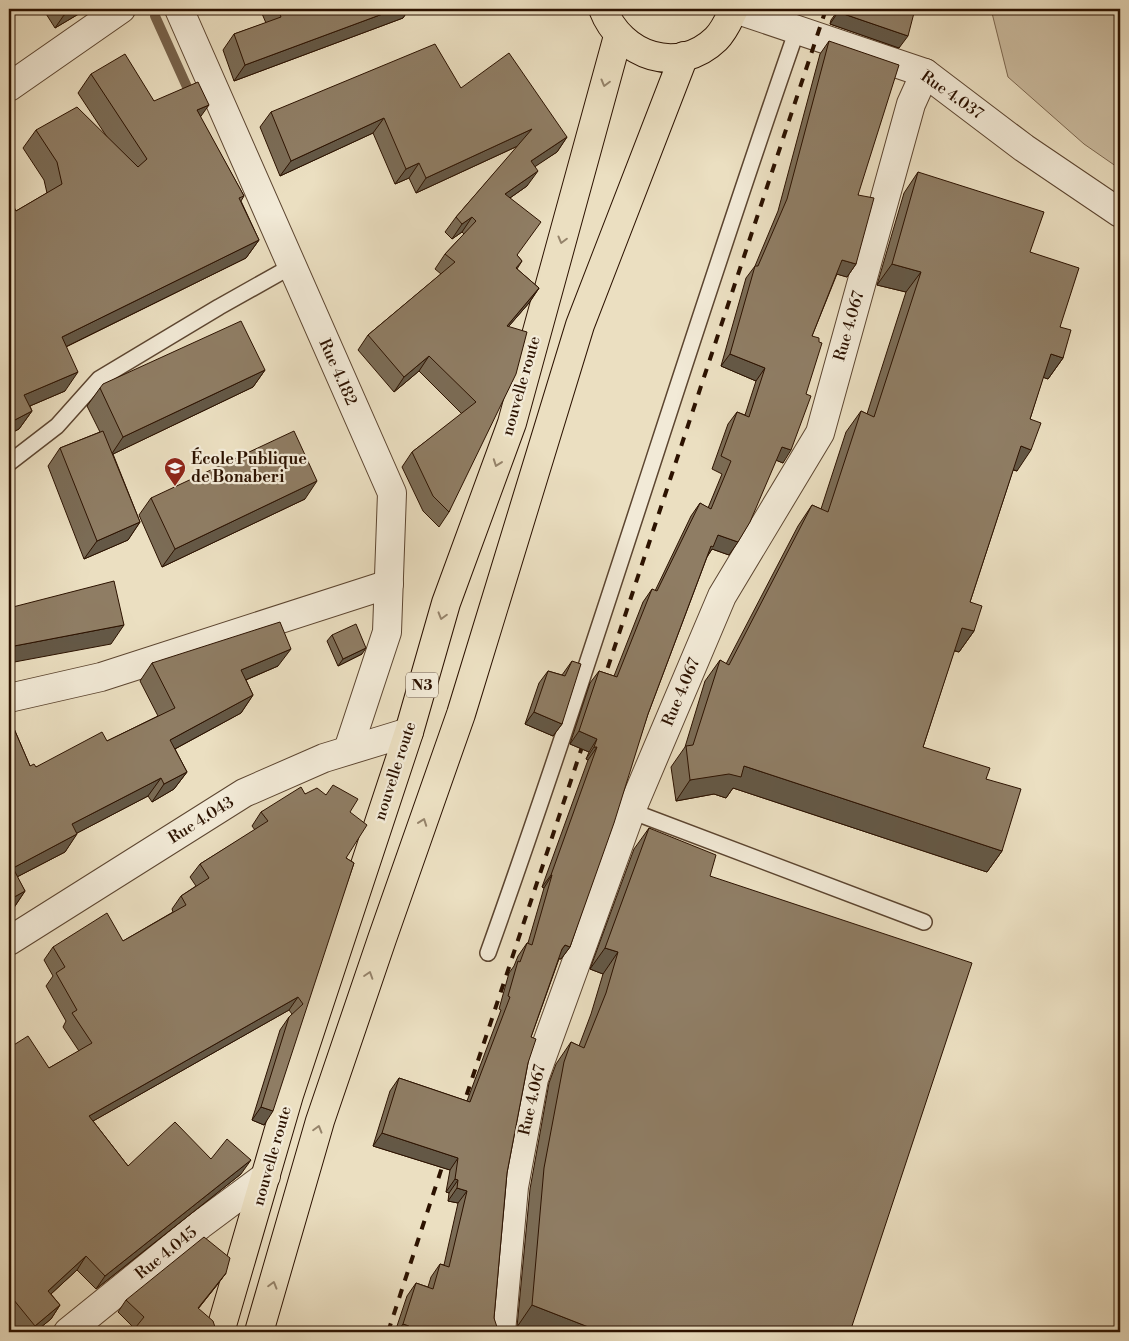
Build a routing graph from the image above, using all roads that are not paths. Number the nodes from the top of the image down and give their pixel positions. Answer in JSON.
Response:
{"nodes":[{"id":1,"x":121,"y":9,"type":"edge"},
{"id":2,"x":179,"y":9,"type":"edge"},
{"id":3,"x":603,"y":9,"type":"edge"},
{"id":4,"x":735,"y":9,"type":"edge"},
{"id":5,"x":765,"y":13,"type":"edge"},
{"id":6,"x":797,"y":30,"type":"junction"},
{"id":7,"x":618,"y":36,"type":"junction"},
{"id":8,"x":684,"y":56,"type":"junction"},
{"id":9,"x":924,"y":73,"type":"junction"},
{"id":10,"x":12,"y":79,"type":"edge"},
{"id":11,"x":1120,"y":213,"type":"edge"},
{"id":12,"x":292,"y":266,"type":"junction"},
{"id":13,"x":9,"y":462,"type":"edge"},
{"id":14,"x":389,"y":584,"type":"junction"},
{"id":15,"x":9,"y":698,"type":"edge"},
{"id":16,"x":409,"y":732,"type":"junction"},
{"id":17,"x":348,"y":750,"type":"junction"},
{"id":18,"x":631,"y":811,"type":"junction"},
{"id":19,"x":924,"y":922,"type":"dead end"},
{"id":20,"x":9,"y":941,"type":"edge"},
{"id":21,"x":488,"y":953,"type":"dead end"},
{"id":22,"x":266,"y":1176,"type":"junction"},
{"id":23,"x":68,"y":1332,"type":"edge"},
{"id":24,"x":220,"y":1332,"type":"edge"},
{"id":25,"x":259,"y":1332,"type":"edge"},
{"id":26,"x":501,"y":1332,"type":"edge"}],
"edges":[{"from":1,"to":10,"type":"street"},
{"from":2,"to":12,"type":"street","name":"Rue 4.182"},
{"from":3,"to":7,"type":"highway"},
{"from":4,"to":5,"type":"street","name":"Rue 4.037"},
{"from":4,"to":8,"type":"highway"},
{"from":5,"to":6,"type":"street","name":"Rue 4.037"},
{"from":6,"to":9,"type":"street","name":"Rue 4.037"},
{"from":6,"to":21,"type":"lane"},
{"from":7,"to":8,"type":"highway"},
{"from":7,"to":16,"type":"highway","name":"nouvelle route","number":"N3","one_way":true},
{"from":25,"to":8,"type":"highway","one_way":true},
{"from":9,"to":11,"type":"street","name":"Rue 4.037"},
{"from":9,"to":18,"type":"street","name":"Rue 4.067"},
{"from":12,"to":13,"type":"lane"},
{"from":12,"to":14,"type":"street","name":"Rue 4.182"},
{"from":14,"to":15,"type":"street"},
{"from":14,"to":17,"type":"street","name":"Rue 4.182"},
{"from":16,"to":17,"type":"street","name":"Rue 4.043"},
{"from":16,"to":22,"type":"highway","name":"nouvelle route","number":"N3"},
{"from":17,"to":20,"type":"street","name":"Rue 4.043"},
{"from":18,"to":19,"type":"lane"},
{"from":18,"to":26,"type":"street","name":"Rue 4.067"},
{"from":22,"to":23,"type":"street","name":"Rue 4.045"},
{"from":22,"to":24,"type":"highway","name":"nouvelle route","number":"N3"}]}
